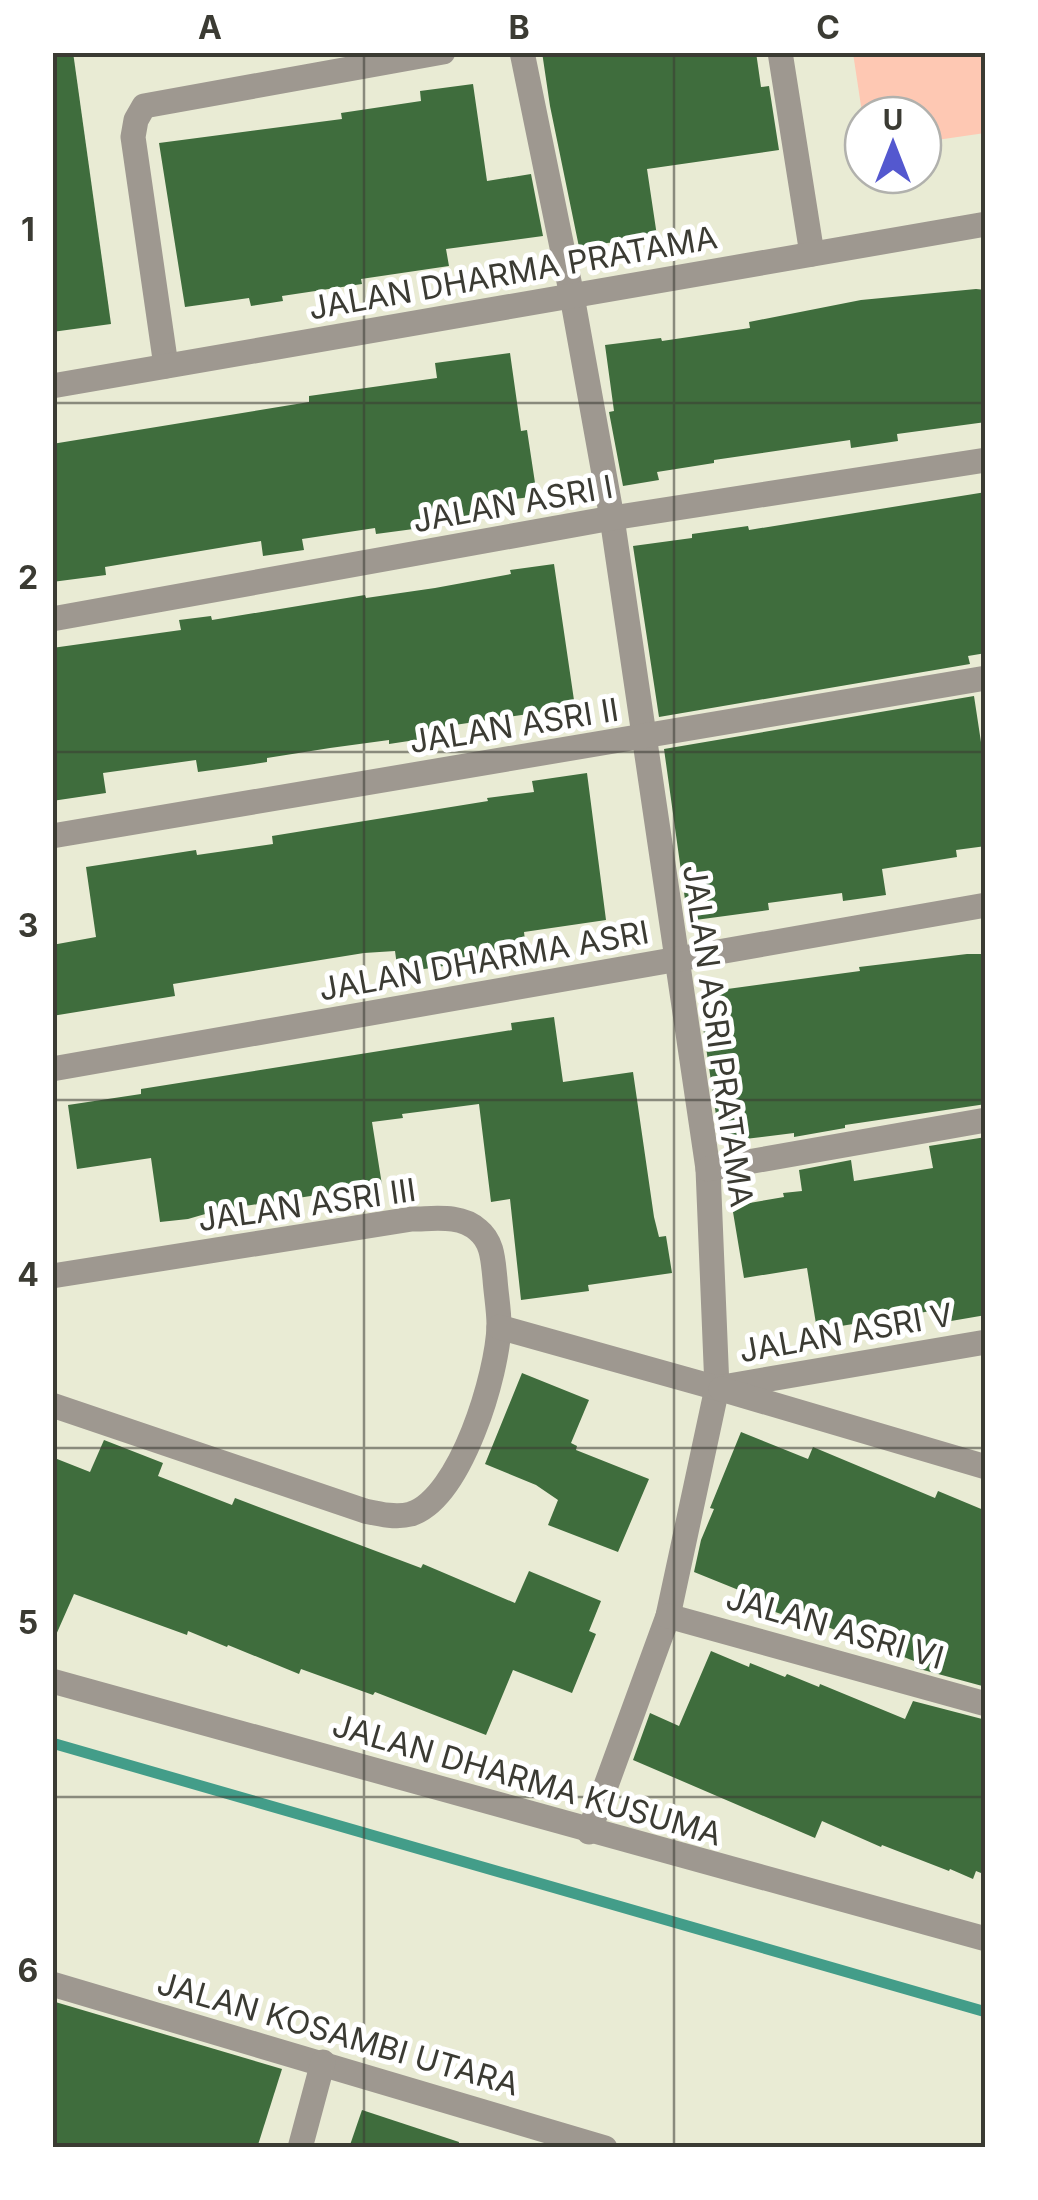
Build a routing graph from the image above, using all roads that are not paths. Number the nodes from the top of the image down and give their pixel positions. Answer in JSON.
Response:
{"nodes":[{"id":1,"x":444,"y":52,"type":"edge"},
{"id":2,"x":522,"y":52,"type":"edge"},
{"id":3,"x":780,"y":52,"type":"edge"},
{"id":4,"x":986,"y":224,"type":"edge"},
{"id":5,"x":812,"y":254,"type":"junction"},
{"id":6,"x":572,"y":296,"type":"junction"},
{"id":7,"x":166,"y":366,"type":"junction"},
{"id":8,"x":52,"y":386,"type":"edge"},
{"id":9,"x":986,"y":460,"type":"edge"},
{"id":10,"x":612,"y":518,"type":"junction"},
{"id":11,"x":52,"y":619,"type":"edge"},
{"id":12,"x":986,"y":678,"type":"edge"},
{"id":13,"x":644,"y":738,"type":"junction"},
{"id":14,"x":52,"y":836,"type":"edge"},
{"id":15,"x":986,"y":906,"type":"edge"},
{"id":16,"x":677,"y":961,"type":"junction"},
{"id":17,"x":52,"y":1069,"type":"edge"},
{"id":18,"x":986,"y":1120,"type":"edge"},
{"id":19,"x":708,"y":1169,"type":"junction"},
{"id":20,"x":52,"y":1276,"type":"edge"},
{"id":21,"x":499,"y":1327,"type":"junction"},
{"id":22,"x":986,"y":1342,"type":"edge"},
{"id":23,"x":716,"y":1388,"type":"junction"},
{"id":24,"x":52,"y":1406,"type":"edge"},
{"id":25,"x":986,"y":1467,"type":"edge"},
{"id":26,"x":668,"y":1616,"type":"junction"},
{"id":27,"x":52,"y":1681,"type":"edge"},
{"id":28,"x":986,"y":1704,"type":"edge"},
{"id":29,"x":589,"y":1832,"type":"junction"},
{"id":30,"x":986,"y":1939,"type":"edge"},
{"id":31,"x":52,"y":1984,"type":"edge"},
{"id":32,"x":323,"y":2062,"type":"junction"},
{"id":33,"x":300,"y":2148,"type":"edge"},
{"id":34,"x":605,"y":2148,"type":"edge"}],
"edges":[{"from":1,"to":7,"type":"street"},
{"from":2,"to":6,"type":"street","name":"JALAN ASRI PRATAMA"},
{"from":3,"to":5,"type":"street"},
{"from":4,"to":5,"type":"street","name":"JALAN DHARMA PRATAMA"},
{"from":5,"to":6,"type":"street","name":"JALAN DHARMA PRATAMA"},
{"from":6,"to":7,"type":"street","name":"JALAN DHARMA PRATAMA"},
{"from":6,"to":10,"type":"street","name":"JALAN ASRI PRATAMA"},
{"from":7,"to":8,"type":"street","name":"JALAN DHARMA PRATAMA"},
{"from":9,"to":10,"type":"street","name":"JALAN ASRI I"},
{"from":10,"to":11,"type":"street","name":"JALAN ASRI I"},
{"from":10,"to":13,"type":"street","name":"JALAN ASRI PRATAMA"},
{"from":12,"to":13,"type":"street","name":"JALAN ASRI II"},
{"from":13,"to":14,"type":"street","name":"JALAN ASRI II"},
{"from":13,"to":16,"type":"street","name":"JALAN ASRI PRATAMA"},
{"from":15,"to":16,"type":"street","name":"JALAN DHARMA ASRI"},
{"from":16,"to":17,"type":"street","name":"JALAN DHARMA ASRI"},
{"from":16,"to":19,"type":"street","name":"JALAN ASRI PRATAMA"},
{"from":18,"to":19,"type":"street"},
{"from":19,"to":23,"type":"street","name":"JALAN ASRI PRATAMA"},
{"from":20,"to":21,"type":"street","name":"JALAN ASRI III"},
{"from":21,"to":23,"type":"street","name":"JALAN ASRI V"},
{"from":21,"to":24,"type":"street","name":"JALAN ASRI III"},
{"from":22,"to":23,"type":"street","name":"JALAN ASRI V"},
{"from":23,"to":25,"type":"street","name":"JALAN ASRI V"},
{"from":23,"to":26,"type":"street","name":"JALAN ASRI PRATAMA"},
{"from":26,"to":28,"type":"street","name":"JALAN ASRI VI"},
{"from":26,"to":29,"type":"street","name":"JALAN ASRI PRATAMA"},
{"from":27,"to":29,"type":"street","name":"JALAN DHARMA KUSUMA"},
{"from":29,"to":30,"type":"street","name":"JALAN DHARMA KUSUMA"},
{"from":31,"to":32,"type":"street","name":"JALAN KOSAMBI UTARA"},
{"from":32,"to":33,"type":"street"},
{"from":32,"to":34,"type":"street","name":"JALAN KOSAMBI UTARA"}]}
